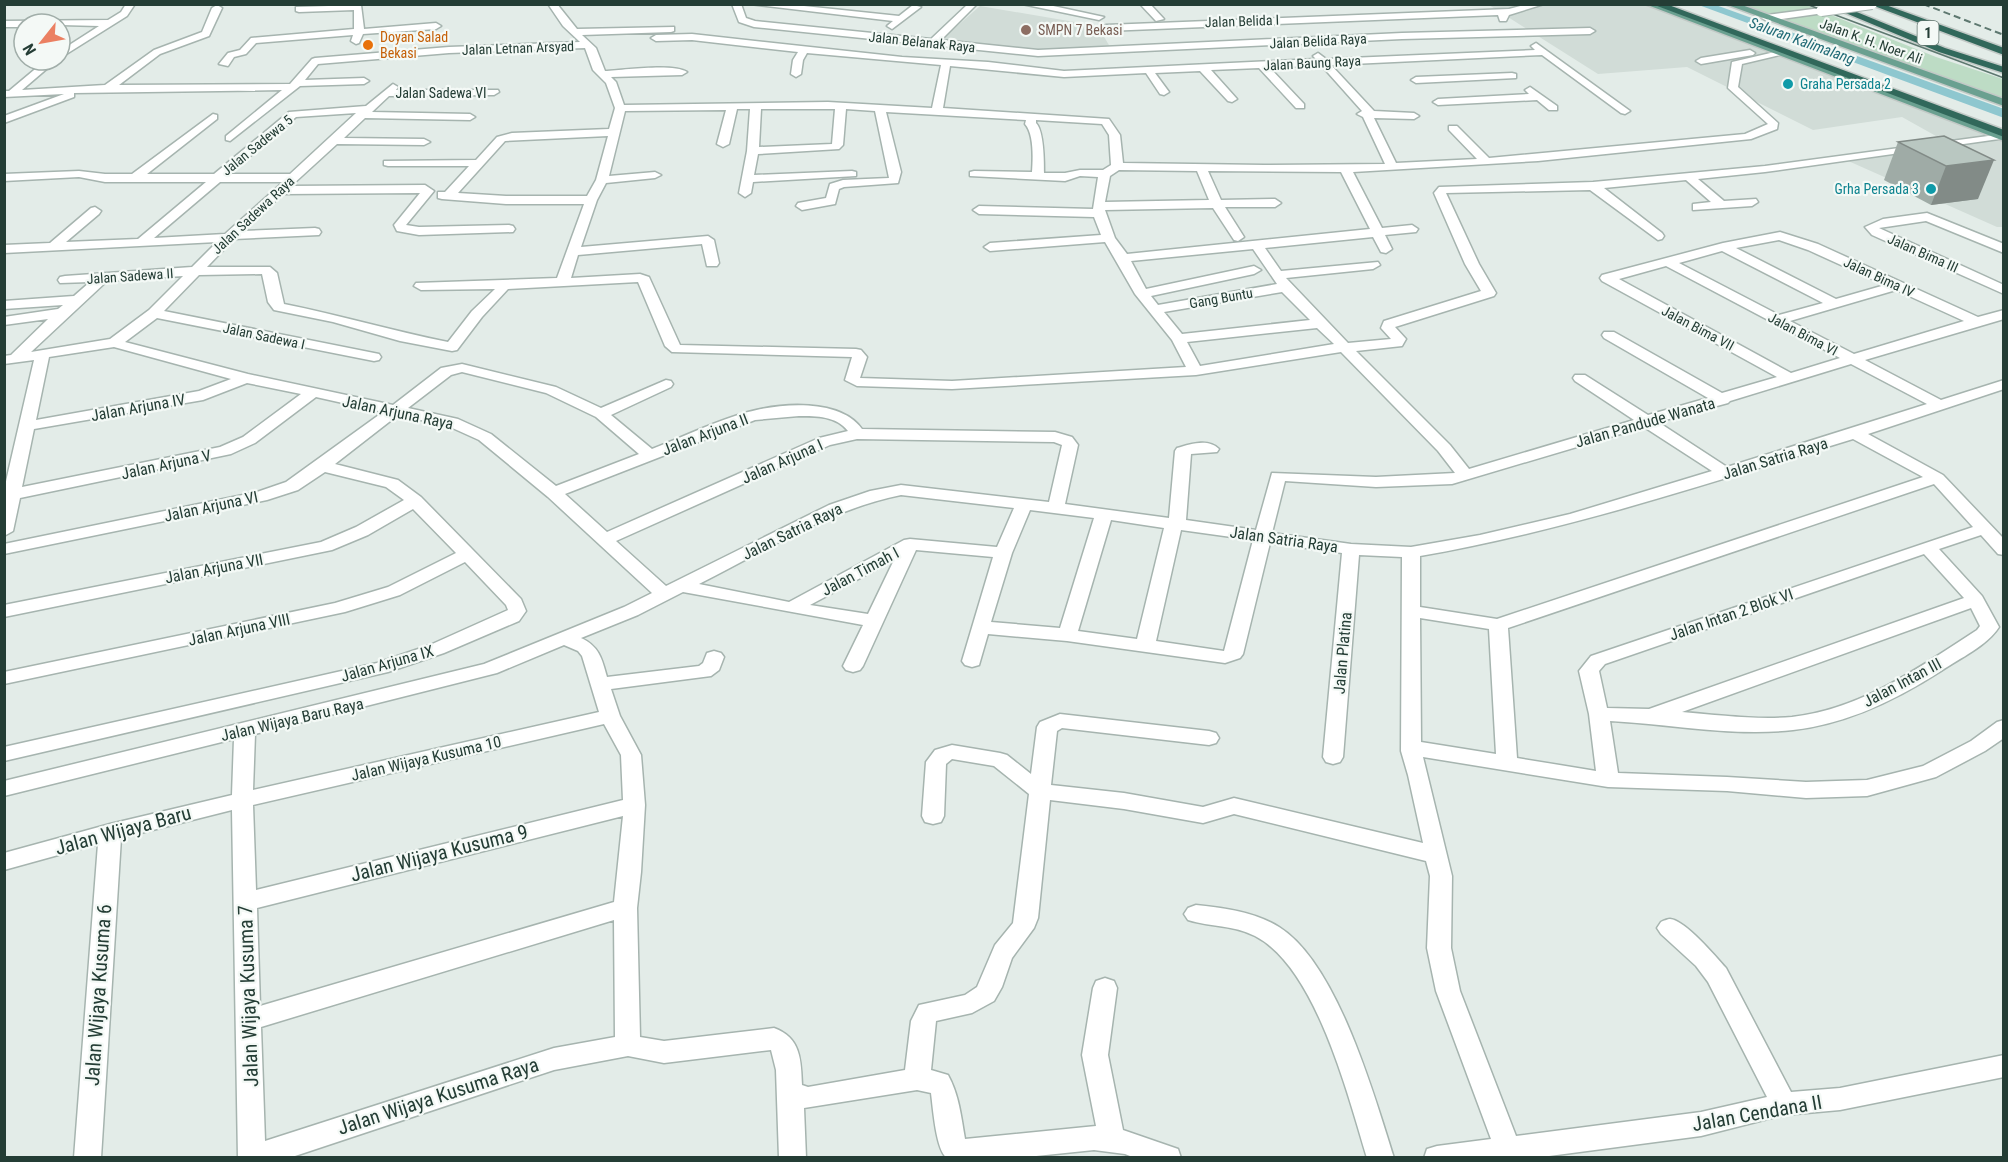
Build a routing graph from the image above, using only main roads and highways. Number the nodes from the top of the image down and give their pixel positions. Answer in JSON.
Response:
{"nodes":[{"id":1,"x":1649,"y":4,"type":"edge"},
{"id":2,"x":1656,"y":4,"type":"edge"},
{"id":3,"x":1678,"y":4,"type":"edge"},
{"id":4,"x":1729,"y":4,"type":"edge"},
{"id":5,"x":1853,"y":4,"type":"edge"},
{"id":6,"x":1873,"y":4,"type":"edge"},
{"id":7,"x":1889,"y":4,"type":"edge"},
{"id":8,"x":1902,"y":4,"type":"edge"},
{"id":9,"x":1825,"y":8,"type":"edge"},
{"id":10,"x":2004,"y":43,"type":"edge"},
{"id":11,"x":2004,"y":52,"type":"edge"},
{"id":12,"x":2004,"y":61,"type":"edge"},
{"id":13,"x":2004,"y":70,"type":"edge"},
{"id":14,"x":2004,"y":103,"type":"edge"},
{"id":15,"x":2003,"y":133,"type":"edge"}],
"edges":[{"from":1,"to":15,"type":"main road"},
{"from":2,"to":15,"type":"highway"},
{"from":3,"to":15,"type":"highway"},
{"from":4,"to":14,"type":"main road","name":"Jalan K. H. Noer Ali"},
{"from":5,"to":12,"type":"highway","number":"1"},
{"from":6,"to":11,"type":"highway","number":"1"},
{"from":7,"to":10,"type":"highway","number":"1"},
{"from":8,"to":10,"type":"highway","number":"1"},
{"from":9,"to":13,"type":"highway"}]}
